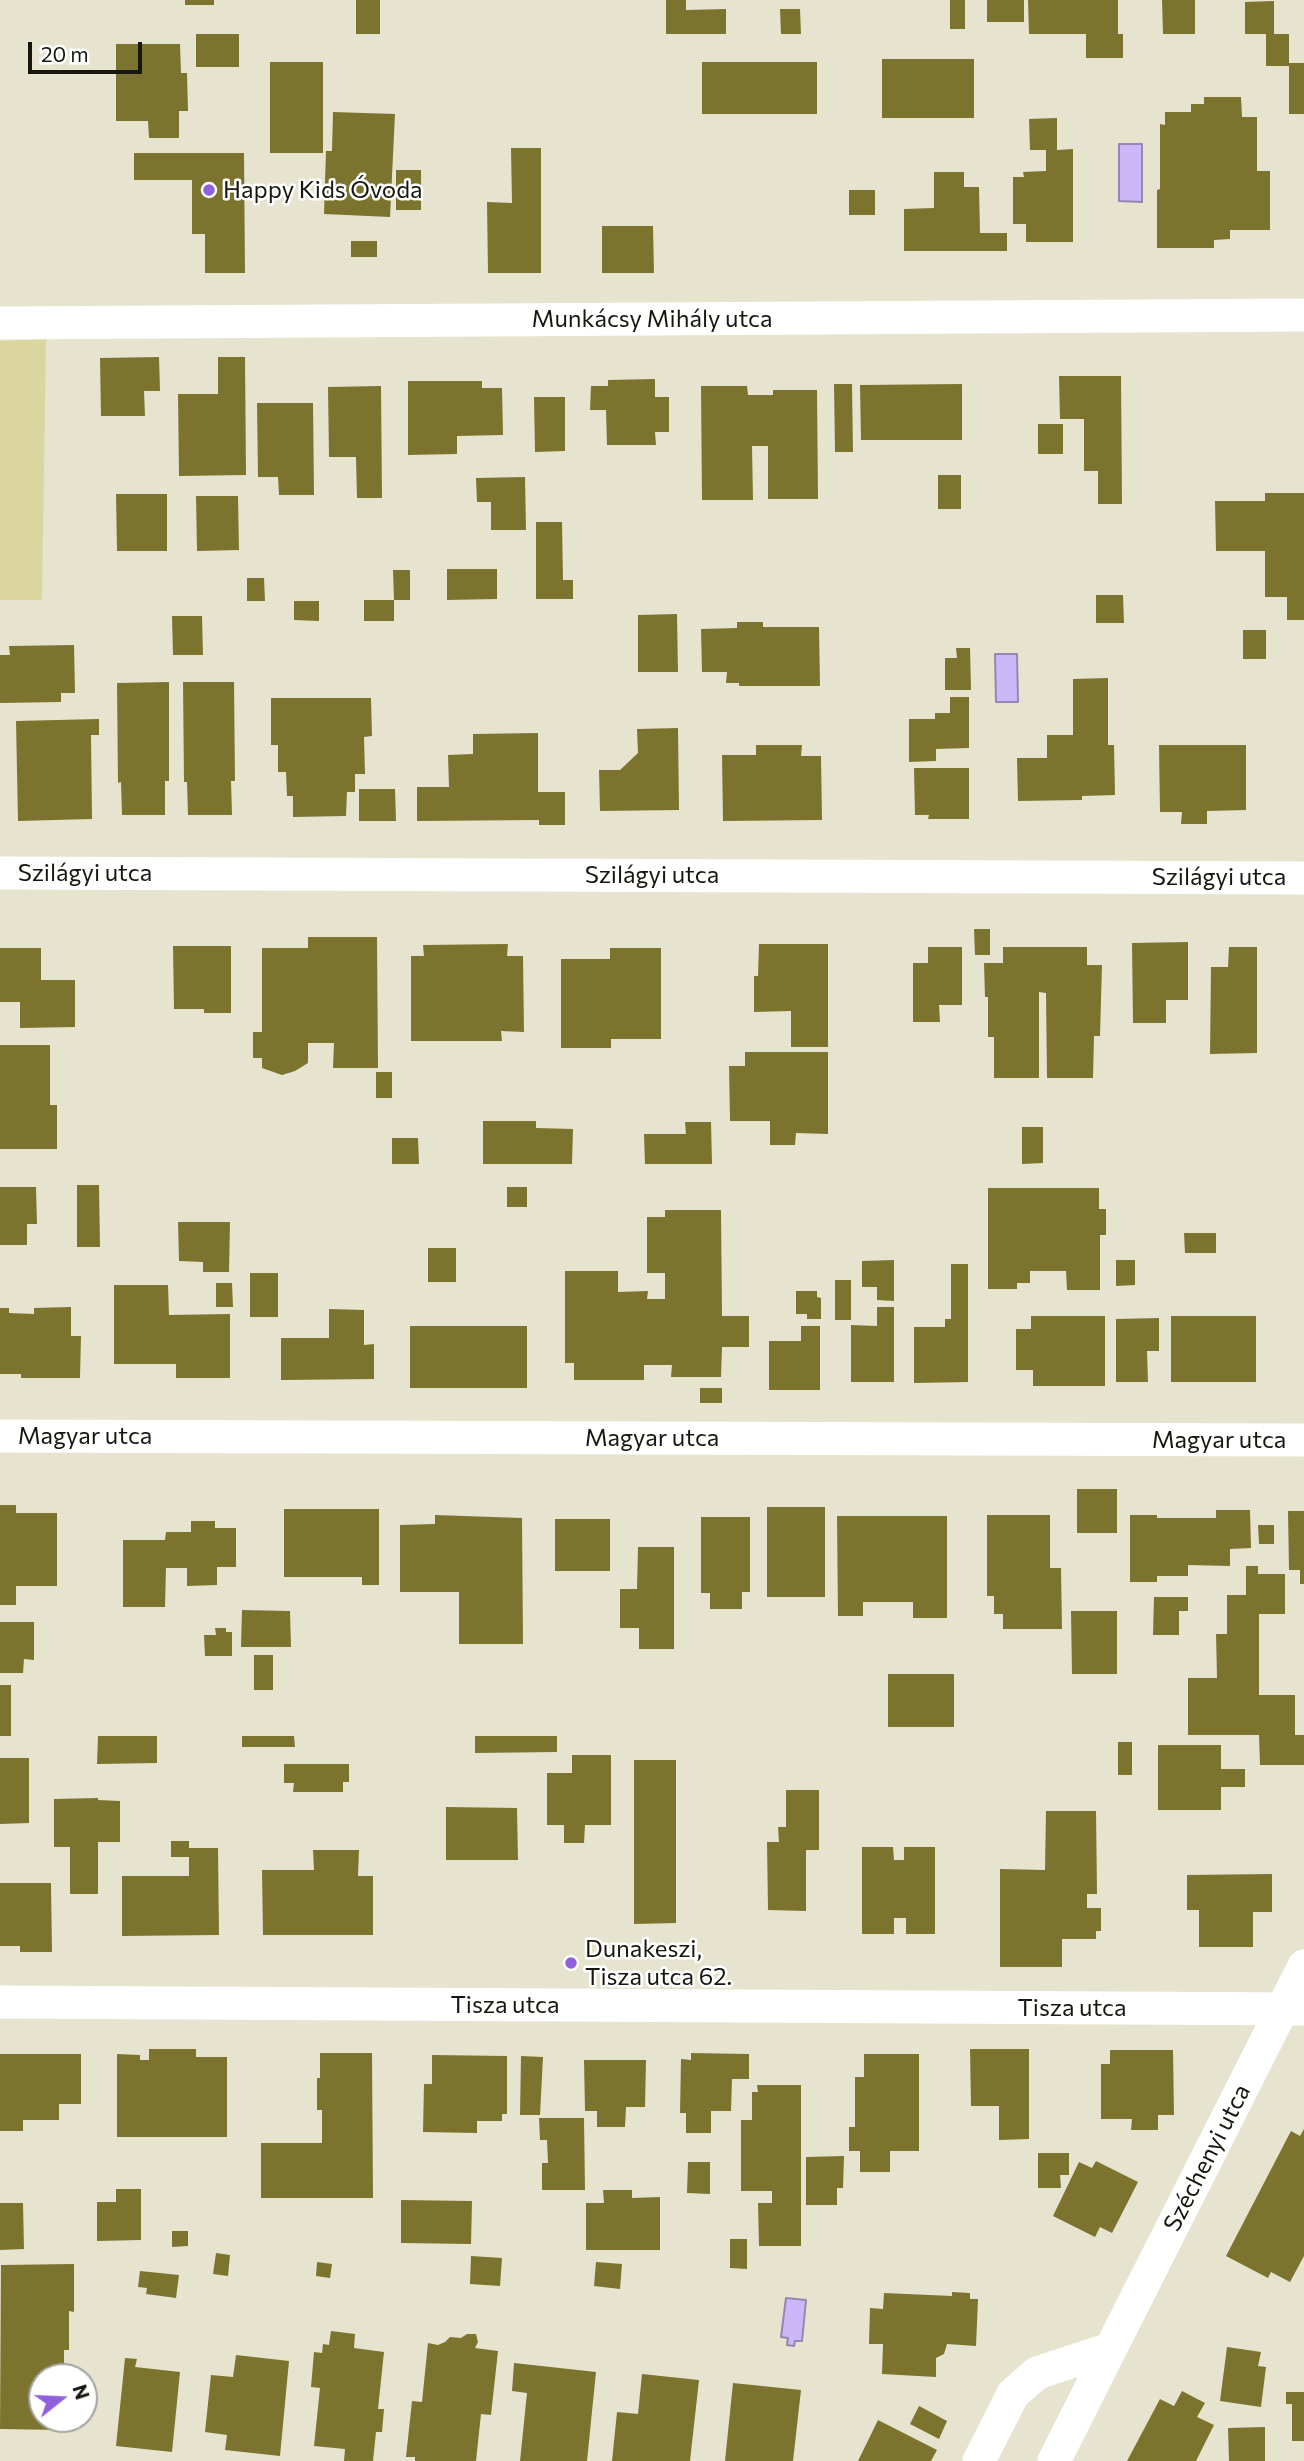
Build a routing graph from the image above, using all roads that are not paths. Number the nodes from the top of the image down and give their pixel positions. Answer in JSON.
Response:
{"nodes":[{"id":1,"x":1304,"y":315,"type":"edge"},
{"id":2,"x":0,"y":323,"type":"edge"},
{"id":3,"x":0,"y":873,"type":"edge"},
{"id":4,"x":1304,"y":878,"type":"edge"},
{"id":5,"x":0,"y":1436,"type":"edge"},
{"id":6,"x":1304,"y":1440,"type":"edge"},
{"id":7,"x":1304,"y":1966,"type":"edge"},
{"id":8,"x":0,"y":2003,"type":"edge"},
{"id":9,"x":1293,"y":2009,"type":"edge"},
{"id":10,"x":1110,"y":2349,"type":"junction"},
{"id":11,"x":979,"y":2461,"type":"edge"},
{"id":12,"x":1054,"y":2461,"type":"edge"}],
"edges":[{"from":1,"to":2,"type":"street","name":"Munkácsy Mihály utca"},
{"from":3,"to":4,"type":"street","name":"Szilágyi utca"},
{"from":5,"to":6,"type":"street","name":"Magyar utca"},
{"from":7,"to":9,"type":"street","name":"Széchenyi utca"},
{"from":8,"to":9,"type":"street","name":"Tisza utca"},
{"from":9,"to":10,"type":"street","name":"Széchenyi utca"},
{"from":10,"to":11,"type":"street"},
{"from":10,"to":12,"type":"street","name":"Széchenyi utca"}]}
